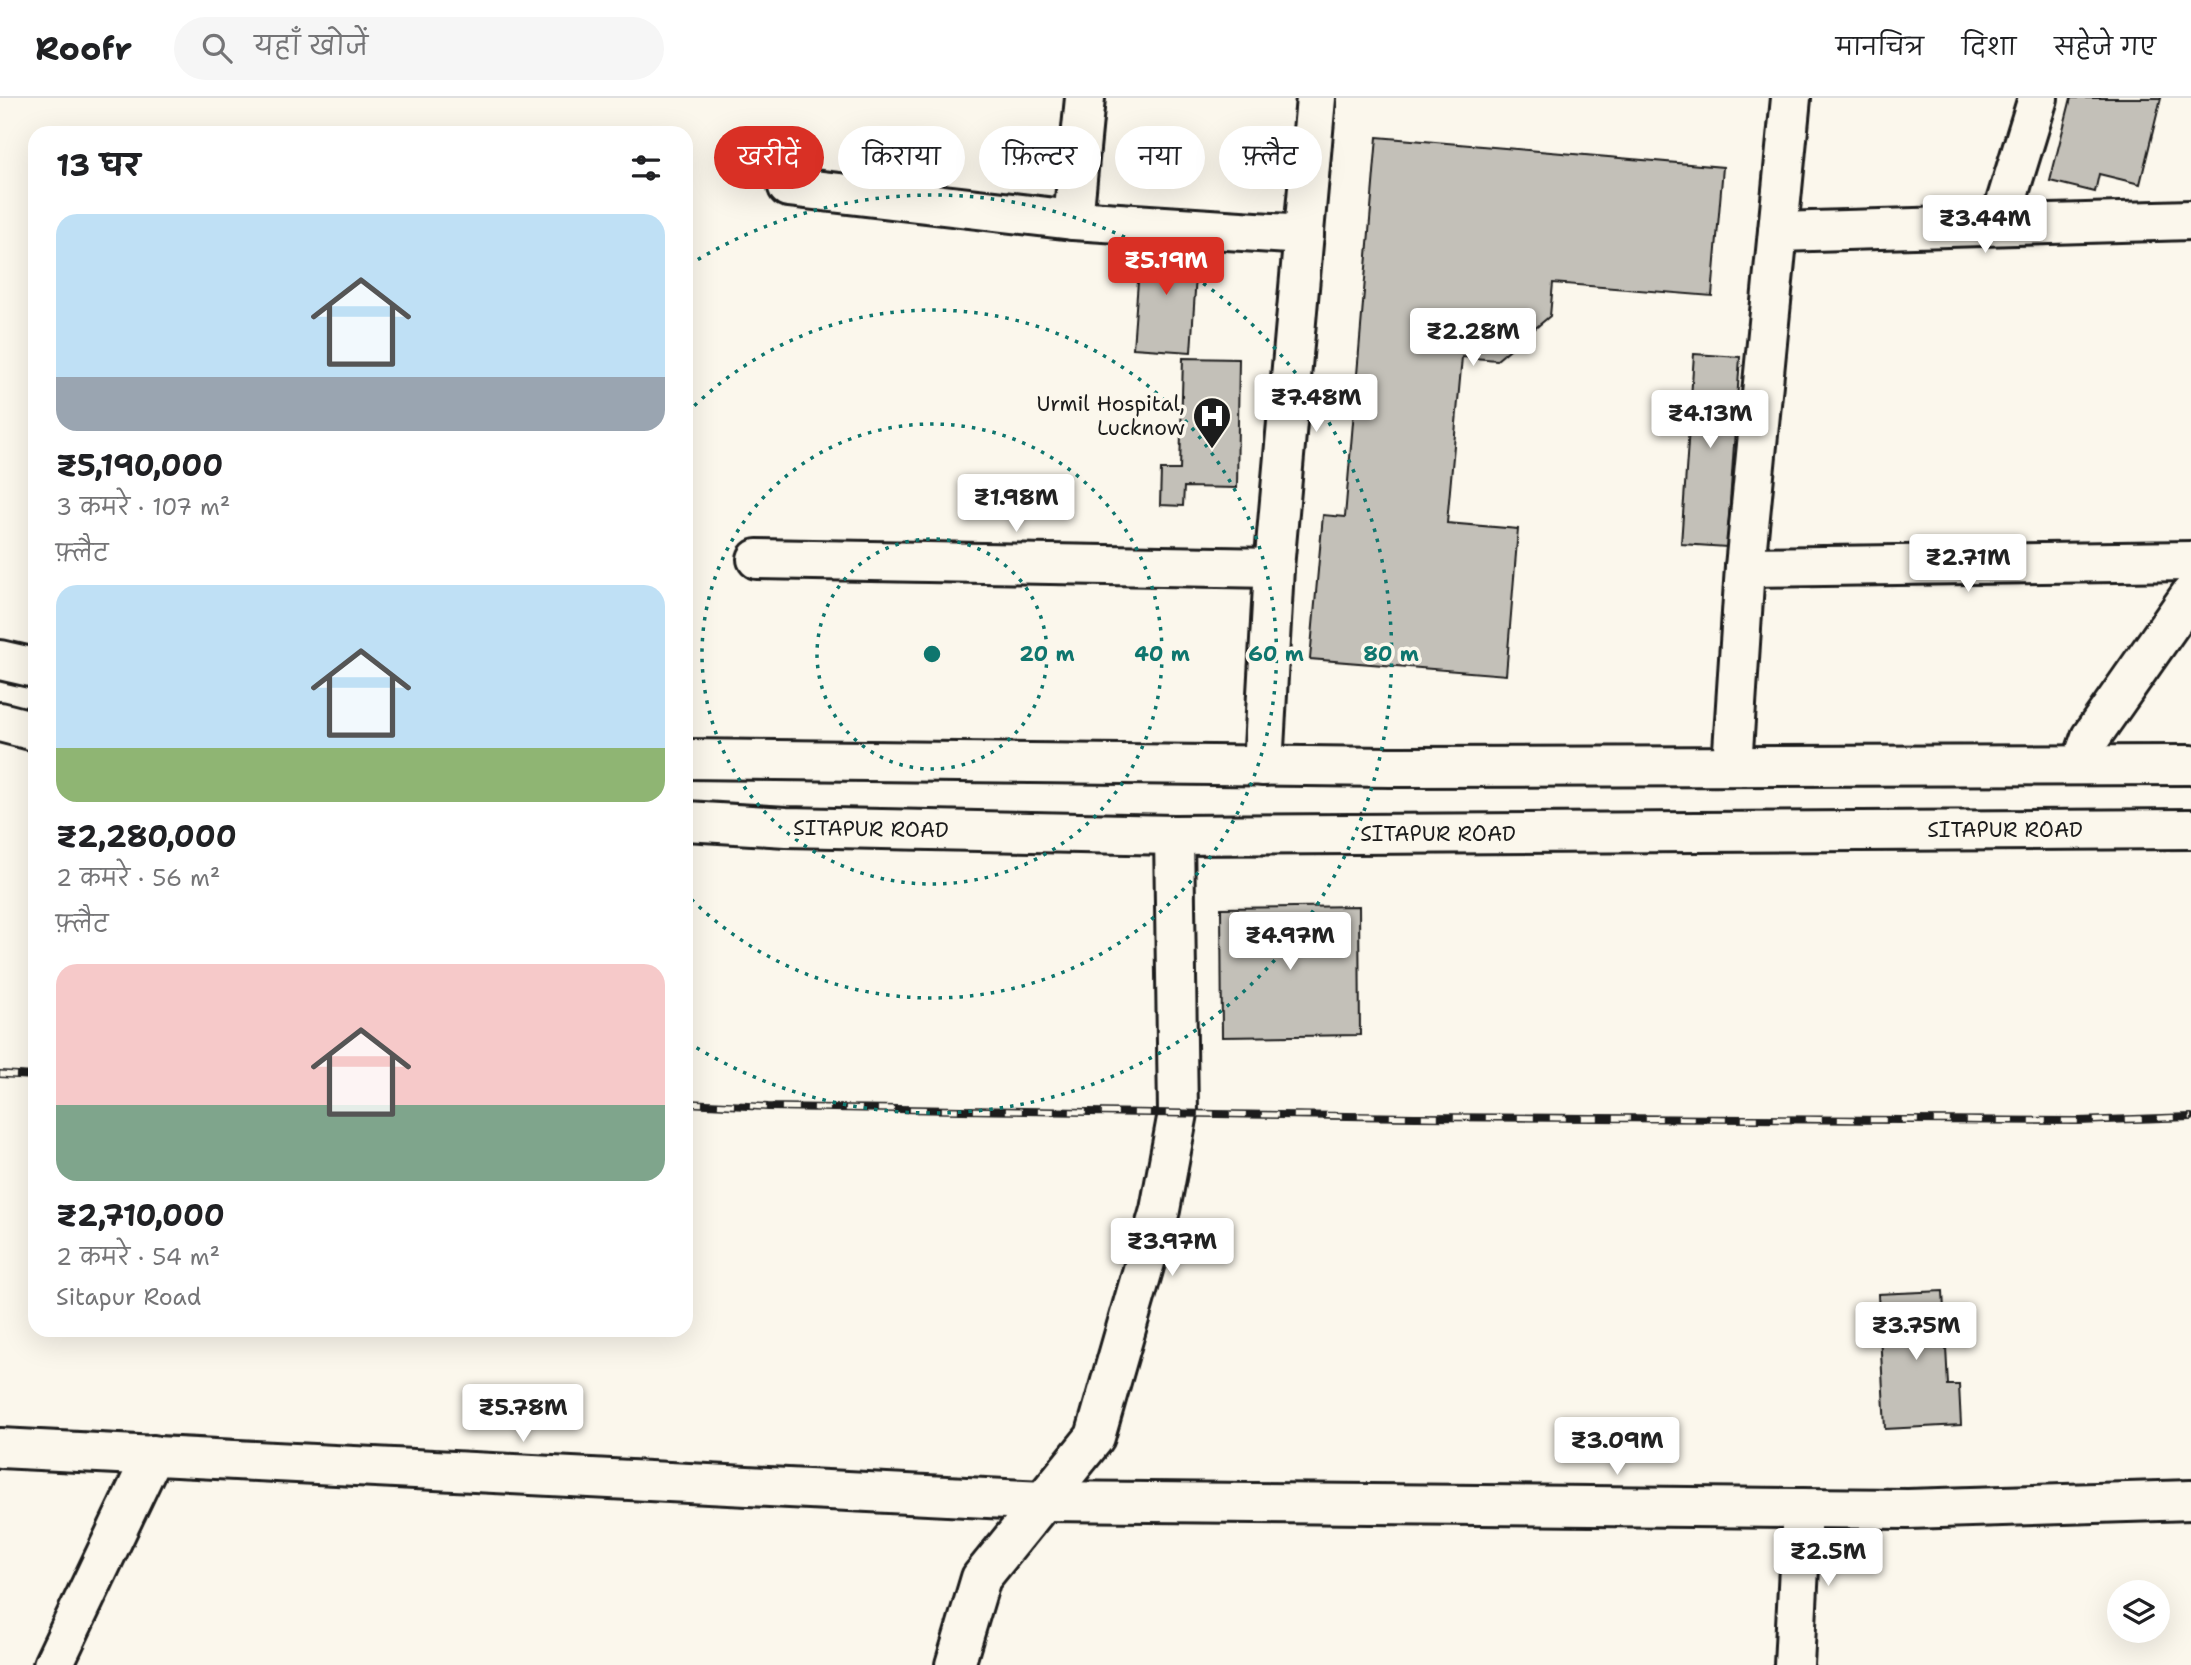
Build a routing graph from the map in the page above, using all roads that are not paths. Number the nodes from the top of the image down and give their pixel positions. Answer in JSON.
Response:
{"nodes":[{"id":1,"x":1085,"y":98,"type":"edge"},
{"id":2,"x":1316,"y":98,"type":"edge"},
{"id":3,"x":1791,"y":98,"type":"edge"},
{"id":4,"x":2038,"y":98,"type":"edge"},
{"id":5,"x":805,"y":189,"type":"edge"},
{"id":6,"x":1073,"y":220,"type":"junction"},
{"id":7,"x":2191,"y":220,"type":"edge"},
{"id":8,"x":1999,"y":225,"type":"junction"},
{"id":9,"x":1778,"y":232,"type":"junction"},
{"id":10,"x":1304,"y":236,"type":"junction"},
{"id":11,"x":757,"y":559,"type":"dead end"},
{"id":12,"x":2191,"y":561,"type":"edge"},
{"id":13,"x":1274,"y":568,"type":"junction"},
{"id":14,"x":1745,"y":568,"type":"junction"},
{"id":15,"x":2191,"y":594,"type":"edge"},
{"id":16,"x":0,"y":660,"type":"edge"},
{"id":17,"x":28,"y":666,"type":"edge"},
{"id":18,"x":0,"y":722,"type":"edge"},
{"id":19,"x":28,"y":729,"type":"edge"},
{"id":20,"x":693,"y":759,"type":"edge"},
{"id":21,"x":2081,"y":765,"type":"junction"},
{"id":22,"x":2191,"y":765,"type":"edge"},
{"id":23,"x":1263,"y":766,"type":"junction"},
{"id":24,"x":1732,"y":766,"type":"junction"},
{"id":25,"x":693,"y":821,"type":"edge"},
{"id":26,"x":2191,"y":830,"type":"edge"},
{"id":27,"x":1174,"y":835,"type":"junction"},
{"id":28,"x":0,"y":1448,"type":"edge"},
{"id":29,"x":153,"y":1455,"type":"junction"},
{"id":30,"x":2191,"y":1500,"type":"edge"},
{"id":31,"x":1044,"y":1501,"type":"junction"},
{"id":32,"x":1802,"y":1508,"type":"junction"},
{"id":33,"x":53,"y":1665,"type":"edge"},
{"id":34,"x":955,"y":1665,"type":"edge"},
{"id":35,"x":1794,"y":1665,"type":"edge"}],
"edges":[{"from":1,"to":6,"type":"street"},
{"from":2,"to":10,"type":"street"},
{"from":3,"to":9,"type":"street"},
{"from":4,"to":8,"type":"street"},
{"from":5,"to":6,"type":"street"},
{"from":6,"to":10,"type":"street"},
{"from":7,"to":8,"type":"street"},
{"from":8,"to":9,"type":"street"},
{"from":9,"to":14,"type":"street"},
{"from":10,"to":13,"type":"street"},
{"from":11,"to":13,"type":"street"},
{"from":12,"to":14,"type":"street"},
{"from":13,"to":23,"type":"street"},
{"from":14,"to":24,"type":"street"},
{"from":15,"to":21,"type":"street"},
{"from":16,"to":17,"type":"street"},
{"from":18,"to":19,"type":"street"},
{"from":20,"to":23,"type":"street"},
{"from":21,"to":22,"type":"street"},
{"from":21,"to":24,"type":"street"},
{"from":23,"to":24,"type":"street"},
{"from":25,"to":27,"type":"street","name":"SITAPUR ROAD"},
{"from":26,"to":27,"type":"street","name":"SITAPUR ROAD"},
{"from":27,"to":31,"type":"street"},
{"from":28,"to":29,"type":"street"},
{"from":29,"to":31,"type":"street"},
{"from":29,"to":33,"type":"street"},
{"from":30,"to":32,"type":"street"},
{"from":31,"to":32,"type":"street"},
{"from":31,"to":34,"type":"street"},
{"from":32,"to":35,"type":"street"}]}
